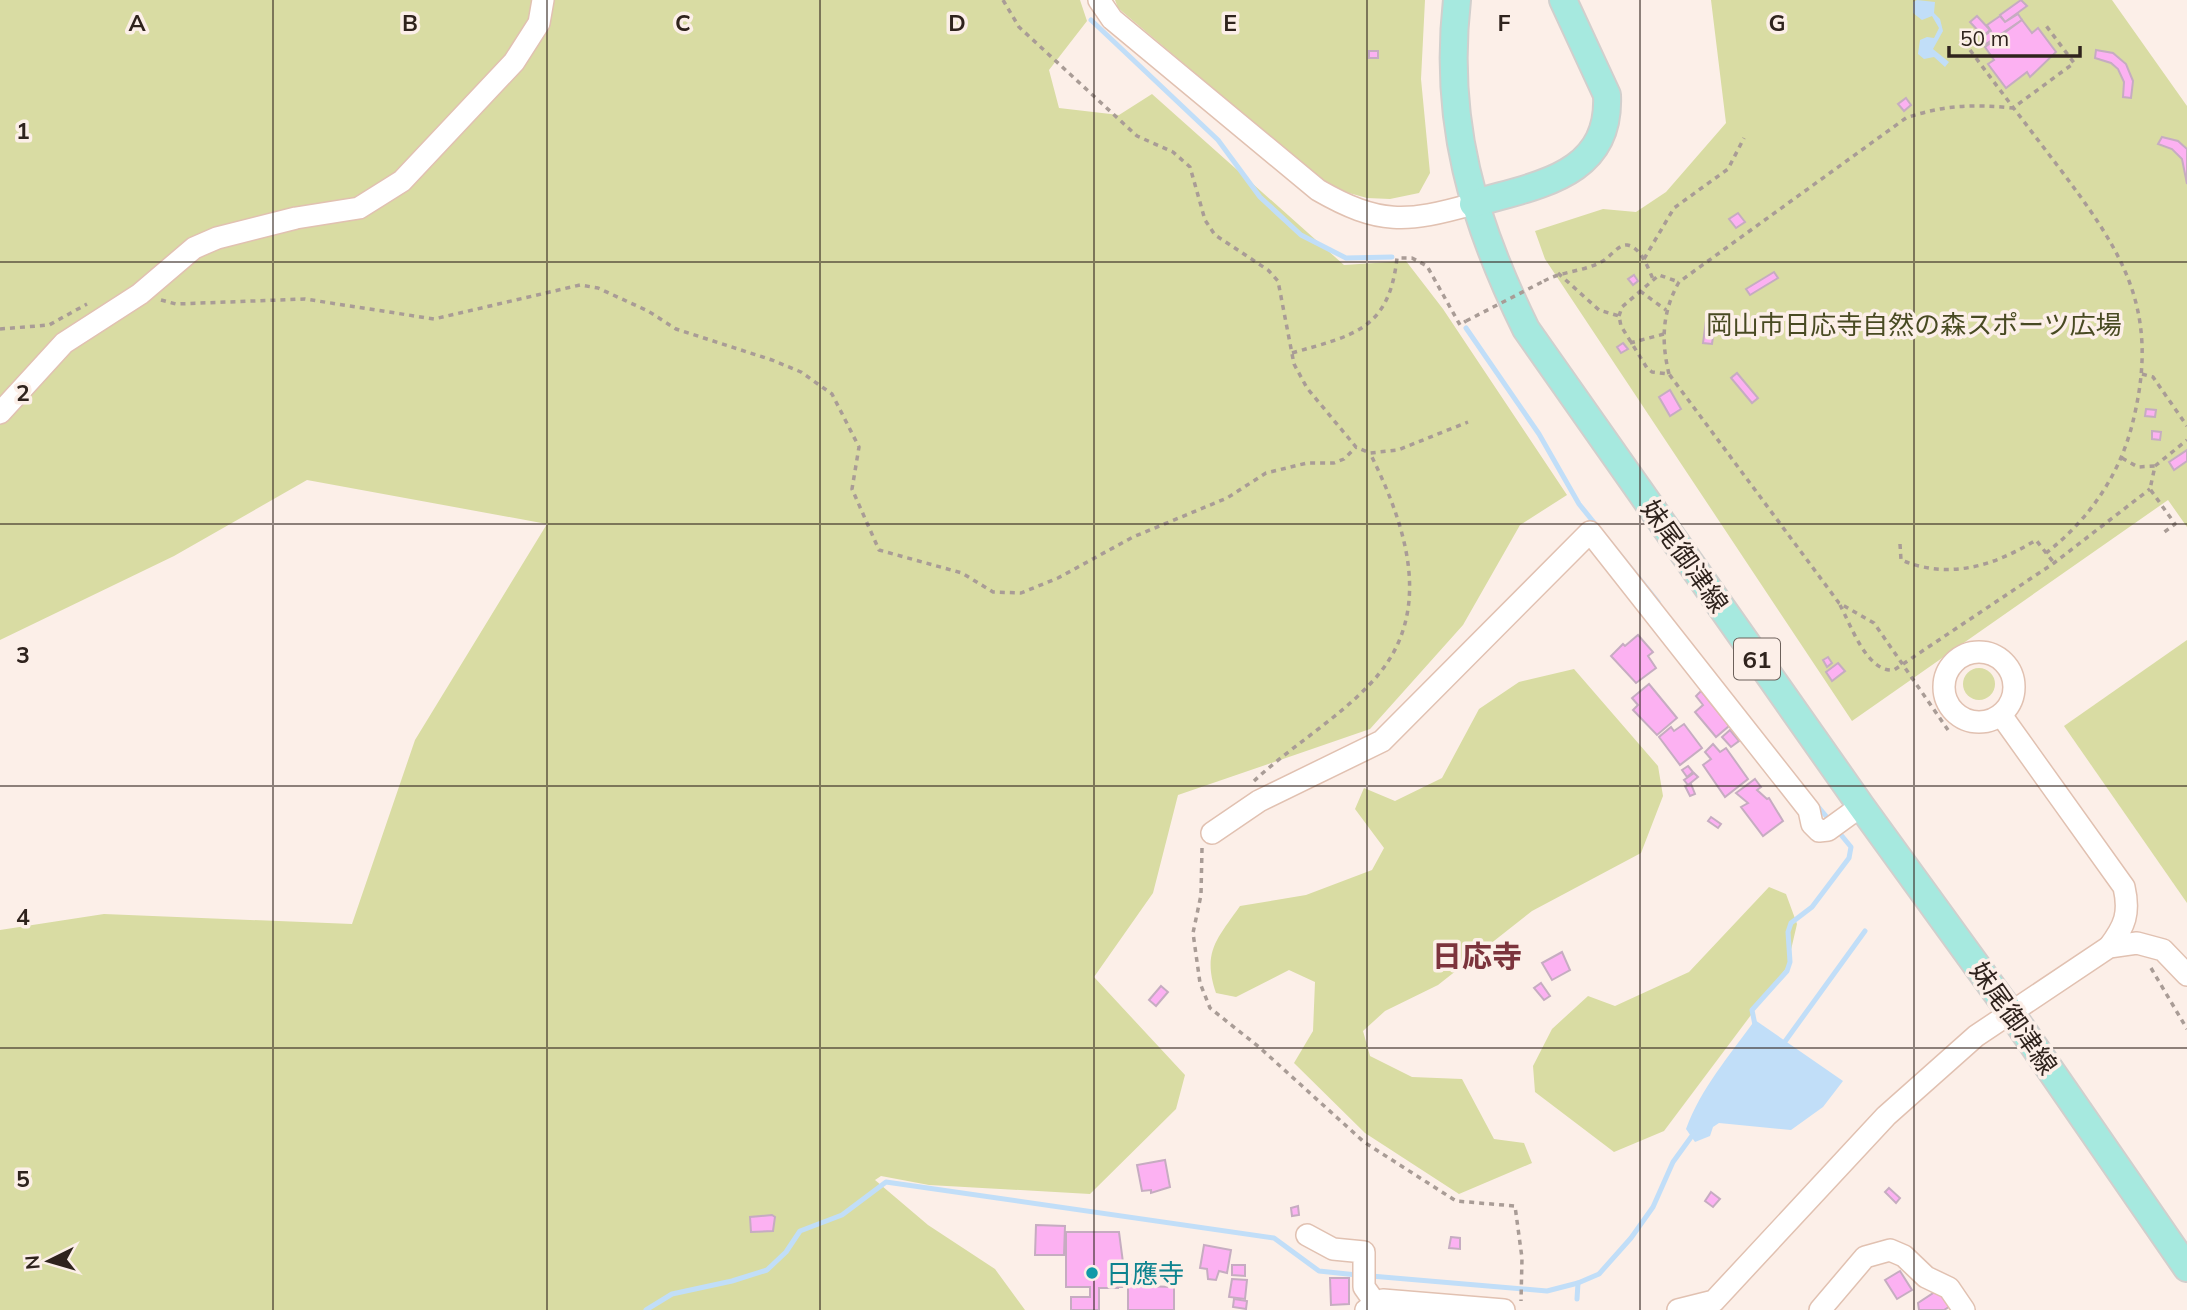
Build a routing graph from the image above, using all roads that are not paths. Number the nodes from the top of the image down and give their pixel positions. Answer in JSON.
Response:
{"nodes":[{"id":1,"x":543,"y":0,"type":"edge"},
{"id":2,"x":1099,"y":0,"type":"edge"},
{"id":3,"x":1457,"y":0,"type":"edge"},
{"id":4,"x":1563,"y":0,"type":"edge"},
{"id":5,"x":1473,"y":204,"type":"junction"},
{"id":6,"x":0,"y":413,"type":"edge"},
{"id":7,"x":2001,"y":715,"type":"dead end"},
{"id":8,"x":1861,"y":806,"type":"junction"},
{"id":9,"x":1212,"y":833,"type":"road end"},
{"id":10,"x":2109,"y":947,"type":"junction"},
{"id":11,"x":2187,"y":975,"type":"edge"},
{"id":12,"x":2011,"y":1013,"type":"junction"},
{"id":13,"x":1307,"y":1235,"type":"dead end"},
{"id":14,"x":2187,"y":1268,"type":"edge"},
{"id":15,"x":1512,"y":1303,"type":"edge"},
{"id":16,"x":1716,"y":1306,"type":"edge"},
{"id":17,"x":1371,"y":1307,"type":"edge"},
{"id":18,"x":1678,"y":1310,"type":"edge"},
{"id":19,"x":1820,"y":1310,"type":"edge"},
{"id":20,"x":1964,"y":1310,"type":"edge"}],
"edges":[{"from":1,"to":6,"type":"street"},
{"from":2,"to":5,"type":"street"},
{"from":3,"to":5,"type":"main road","name":"妹尾御津線","number":"61"},
{"from":4,"to":5,"type":"main road"},
{"from":5,"to":8,"type":"main road","name":"妹尾御津線","number":"61"},
{"from":7,"to":10,"type":"street"},
{"from":8,"to":9,"type":"street"},
{"from":8,"to":12,"type":"main road","name":"妹尾御津線","number":"61"},
{"from":10,"to":11,"type":"street"},
{"from":10,"to":12,"type":"street"},
{"from":12,"to":14,"type":"main road","name":"妹尾御津線","number":"61"},
{"from":12,"to":16,"type":"street"},
{"from":13,"to":17,"type":"street"},
{"from":15,"to":17,"type":"street"},
{"from":16,"to":18,"type":"street"},
{"from":19,"to":20,"type":"street"}]}
